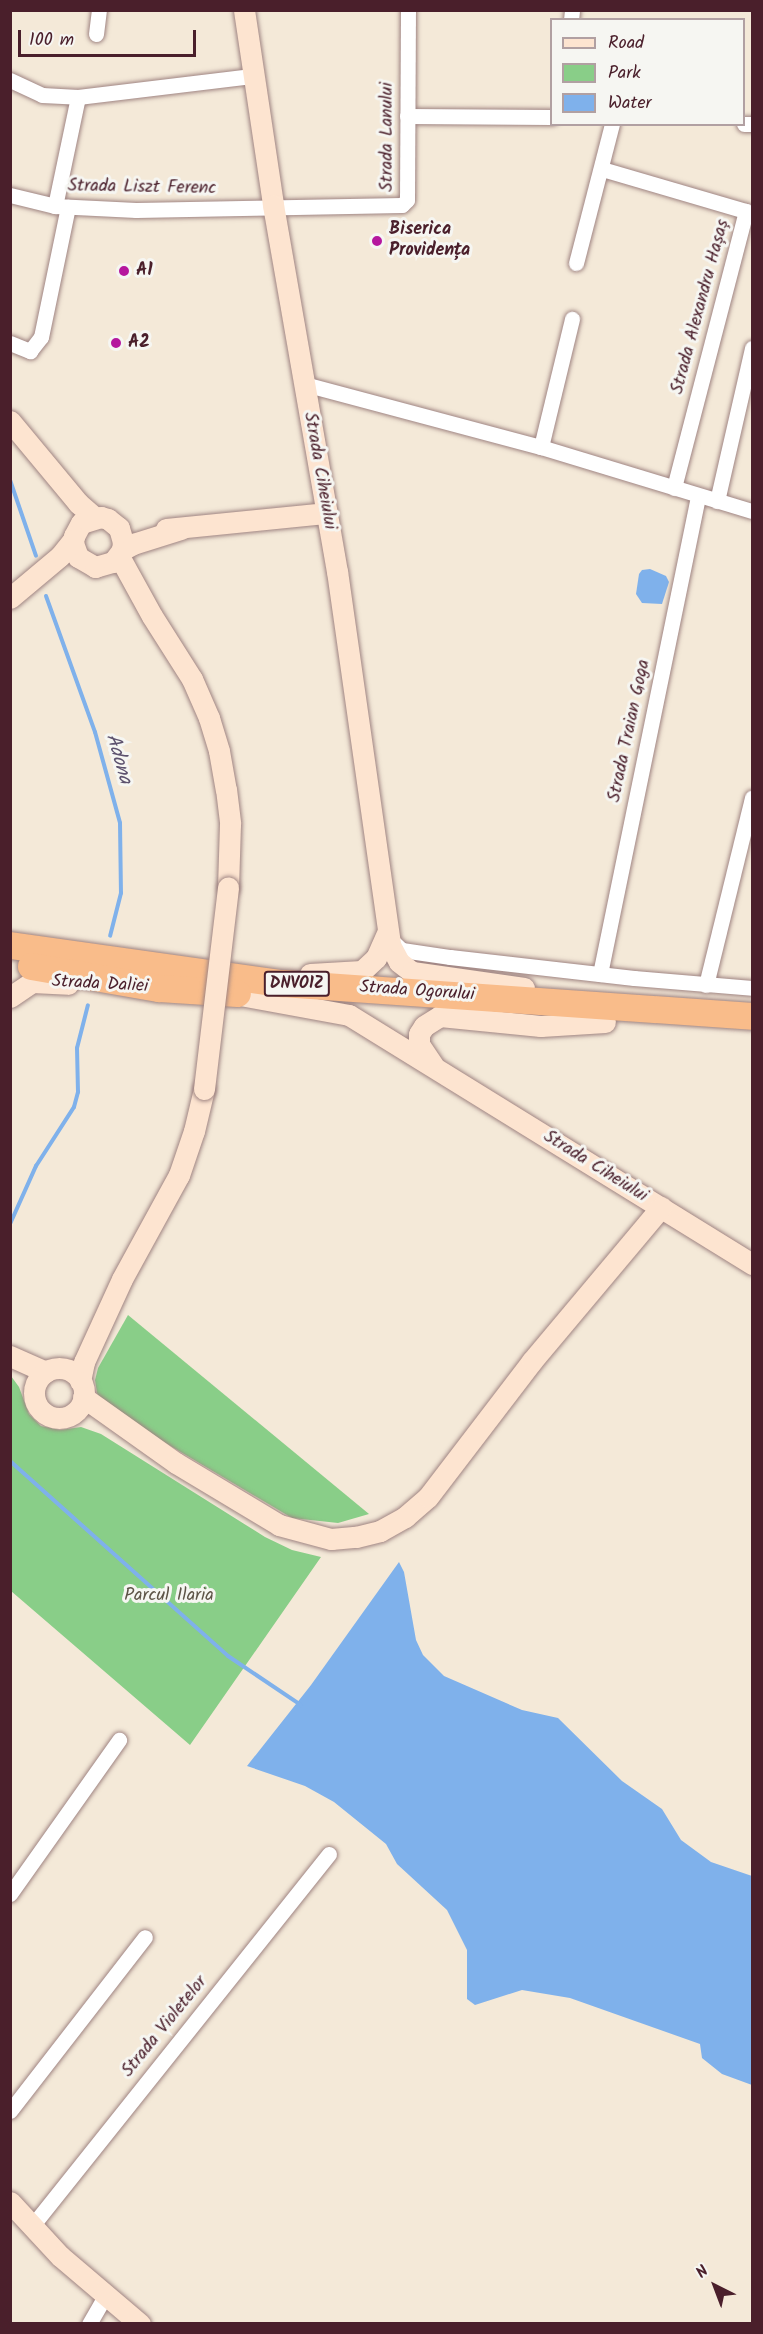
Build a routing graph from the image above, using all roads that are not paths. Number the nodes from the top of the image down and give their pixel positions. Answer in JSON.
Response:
{"nodes":[{"id":1,"x":99,"y":10,"type":"edge"},
{"id":2,"x":244,"y":10,"type":"edge"},
{"id":3,"x":408,"y":10,"type":"edge"},
{"id":4,"x":96,"y":34,"type":"dead end"},
{"id":5,"x":252,"y":76,"type":"junction"},
{"id":6,"x":10,"y":80,"type":"edge"},
{"id":7,"x":78,"y":97,"type":"junction"},
{"id":8,"x":407,"y":116,"type":"junction"},
{"id":9,"x":550,"y":117,"type":"edge"},
{"id":10,"x":612,"y":126,"type":"edge"},
{"id":11,"x":602,"y":169,"type":"junction"},
{"id":12,"x":10,"y":195,"type":"edge"},
{"id":13,"x":273,"y":205,"type":"junction"},
{"id":14,"x":61,"y":207,"type":"junction"},
{"id":15,"x":576,"y":263,"type":"dead end"},
{"id":16,"x":572,"y":319,"type":"dead end"},
{"id":17,"x":10,"y":343,"type":"edge"},
{"id":18,"x":753,"y":348,"type":"edge"},
{"id":19,"x":304,"y":384,"type":"junction"},
{"id":20,"x":10,"y":421,"type":"edge"},
{"id":21,"x":541,"y":447,"type":"junction"},
{"id":22,"x":45,"y":465,"type":"junction"},
{"id":23,"x":674,"y":488,"type":"junction"},
{"id":24,"x":698,"y":496,"type":"junction"},
{"id":25,"x":717,"y":501,"type":"junction"},
{"id":26,"x":753,"y":511,"type":"edge"},
{"id":27,"x":327,"y":513,"type":"junction"},
{"id":28,"x":94,"y":517,"type":"junction"},
{"id":29,"x":120,"y":528,"type":"junction"},
{"id":30,"x":181,"y":530,"type":"junction"},
{"id":31,"x":73,"y":538,"type":"junction"},
{"id":32,"x":120,"y":553,"type":"junction"},
{"id":33,"x":90,"y":565,"type":"junction"},
{"id":34,"x":10,"y":598,"type":"edge"},
{"id":35,"x":152,"y":616,"type":"junction"},
{"id":36,"x":753,"y":798,"type":"edge"},
{"id":37,"x":387,"y":933,"type":"junction"},
{"id":38,"x":10,"y":945,"type":"edge"},
{"id":39,"x":10,"y":962,"type":"edge"},
{"id":40,"x":600,"y":974,"type":"junction"},
{"id":41,"x":282,"y":983,"type":"junction"},
{"id":42,"x":706,"y":985,"type":"junction"},
{"id":43,"x":159,"y":988,"type":"junction"},
{"id":44,"x":753,"y":988,"type":"edge"},
{"id":45,"x":229,"y":993,"type":"junction"},
{"id":46,"x":10,"y":997,"type":"edge"},
{"id":47,"x":586,"y":1003,"type":"junction"},
{"id":48,"x":753,"y":1016,"type":"edge"},
{"id":49,"x":605,"y":1022,"type":"junction"},
{"id":50,"x":753,"y":1031,"type":"edge"},
{"id":51,"x":437,"y":1070,"type":"junction"},
{"id":52,"x":661,"y":1208,"type":"junction"},
{"id":53,"x":753,"y":1264,"type":"edge"},
{"id":54,"x":122,"y":1278,"type":"junction"},
{"id":55,"x":10,"y":1356,"type":"edge"},
{"id":56,"x":10,"y":1366,"type":"edge"},
{"id":57,"x":53,"y":1370,"type":"junction"},
{"id":58,"x":82,"y":1389,"type":"junction"},
{"id":59,"x":34,"y":1393,"type":"junction"},
{"id":60,"x":69,"y":1416,"type":"junction"},
{"id":61,"x":176,"y":1463,"type":"junction"},
{"id":62,"x":119,"y":1740,"type":"dead end"},
{"id":63,"x":329,"y":1854,"type":"dead end"},
{"id":64,"x":10,"y":1894,"type":"edge"},
{"id":65,"x":145,"y":1937,"type":"dead end"},
{"id":66,"x":10,"y":2111,"type":"edge"},
{"id":67,"x":10,"y":2202,"type":"edge"},
{"id":68,"x":32,"y":2226,"type":"junction"},
{"id":69,"x":106,"y":2295,"type":"junction"},
{"id":70,"x":89,"y":2324,"type":"edge"},
{"id":71,"x":140,"y":2324,"type":"edge"}],
"edges":[{"from":1,"to":4,"type":"street"},
{"from":2,"to":5,"type":"street","name":"Strada Ciheiului"},
{"from":3,"to":8,"type":"street","name":"Strada Lanului"},
{"from":5,"to":7,"type":"street"},
{"from":5,"to":13,"type":"street","name":"Strada Ciheiului"},
{"from":6,"to":7,"type":"street"},
{"from":7,"to":14,"type":"street"},
{"from":8,"to":9,"type":"street"},
{"from":8,"to":13,"type":"street","name":"Strada Lanului"},
{"from":10,"to":11,"type":"street"},
{"from":11,"to":15,"type":"street"},
{"from":11,"to":23,"type":"street","name":"Strada Alexandru Hașaș"},
{"from":12,"to":14,"type":"street","name":"Strada Liszt Ferenc"},
{"from":13,"to":14,"type":"street","name":"Strada Liszt Ferenc"},
{"from":13,"to":19,"type":"street","name":"Strada Ciheiului"},
{"from":14,"to":17,"type":"street"},
{"from":16,"to":21,"type":"street"},
{"from":18,"to":25,"type":"street"},
{"from":19,"to":21,"type":"street"},
{"from":19,"to":27,"type":"street","name":"Strada Ciheiului"},
{"from":20,"to":22,"type":"street"},
{"from":21,"to":23,"type":"street"},
{"from":22,"to":28,"type":"street"},
{"from":22,"to":31,"type":"street"},
{"from":23,"to":24,"type":"street"},
{"from":24,"to":25,"type":"street"},
{"from":24,"to":40,"type":"street","name":"Strada Traian Goga"},
{"from":25,"to":26,"type":"street"},
{"from":27,"to":30,"type":"street"},
{"from":27,"to":37,"type":"street","name":"Strada Ciheiului"},
{"from":28,"to":29,"type":"street"},
{"from":28,"to":31,"type":"street"},
{"from":29,"to":30,"type":"street"},
{"from":29,"to":32,"type":"street"},
{"from":30,"to":32,"type":"street"},
{"from":31,"to":33,"type":"street"},
{"from":31,"to":34,"type":"street"},
{"from":32,"to":33,"type":"street"},
{"from":32,"to":35,"type":"street"},
{"from":33,"to":34,"type":"street"},
{"from":33,"to":35,"type":"street"},
{"from":35,"to":54,"type":"street","bridge":true},
{"from":36,"to":42,"type":"street"},
{"from":37,"to":40,"type":"street"},
{"from":37,"to":41,"type":"street"},
{"from":37,"to":47,"type":"street","name":"Strada Ciheiului"},
{"from":38,"to":41,"type":"highway","name":"Strada Ogorului","number":"DNVO1Z"},
{"from":39,"to":43,"type":"highway","name":"Strada Ogorului","number":"DNVO1Z"},
{"from":40,"to":42,"type":"street"},
{"from":41,"to":47,"type":"highway","name":"Strada Ogorului","number":"DNVO1Z"},
{"from":42,"to":44,"type":"street"},
{"from":43,"to":45,"type":"highway","name":"Strada Ogorului","number":"DNVO1Z"},
{"from":43,"to":46,"type":"street","name":"Strada Daliei"},
{"from":45,"to":49,"type":"highway","name":"Strada Ogorului","number":"DNVO1Z"},
{"from":45,"to":51,"type":"street","name":"Strada Ciheiului"},
{"from":47,"to":48,"type":"highway","name":"Strada Ogorului","number":"DNVO1Z"},
{"from":49,"to":50,"type":"highway","name":"Strada Ogorului","number":"DNVO1Z"},
{"from":49,"to":51,"type":"street","name":"Strada Ciheiului"},
{"from":51,"to":52,"type":"street","name":"Strada Ciheiului"},
{"from":52,"to":53,"type":"street","name":"Strada Ciheiului"},
{"from":52,"to":61,"type":"street"},
{"from":54,"to":57,"type":"street"},
{"from":54,"to":58,"type":"street"},
{"from":55,"to":57,"type":"street"},
{"from":56,"to":59,"type":"street"},
{"from":57,"to":58,"type":"street"},
{"from":57,"to":59,"type":"street"},
{"from":58,"to":60,"type":"street"},
{"from":58,"to":61,"type":"street"},
{"from":59,"to":60,"type":"street"},
{"from":60,"to":61,"type":"street"},
{"from":62,"to":64,"type":"street"},
{"from":63,"to":68,"type":"street","name":"Strada Violetelor"},
{"from":65,"to":66,"type":"street"},
{"from":67,"to":68,"type":"street"},
{"from":68,"to":69,"type":"street"},
{"from":69,"to":70,"type":"street"},
{"from":69,"to":71,"type":"street"}]}
